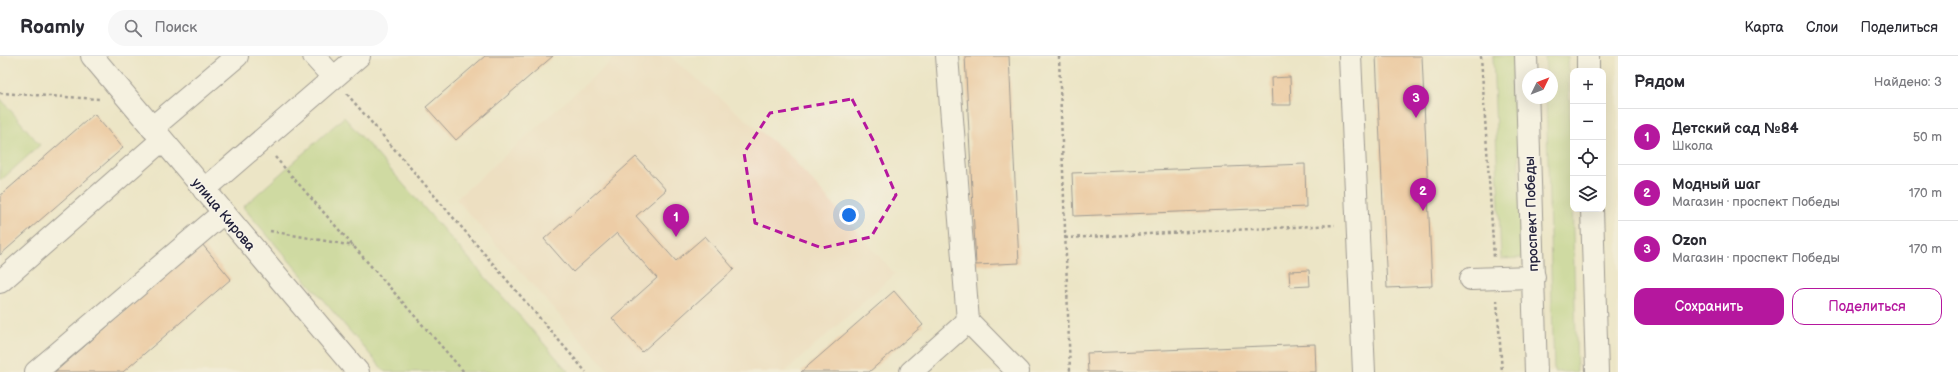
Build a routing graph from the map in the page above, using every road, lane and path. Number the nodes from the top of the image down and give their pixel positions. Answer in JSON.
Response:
{"nodes":[{"id":1,"x":92,"y":56,"type":"edge"},
{"id":2,"x":237,"y":56,"type":"edge"},
{"id":3,"x":314,"y":56,"type":"edge"},
{"id":4,"x":359,"y":56,"type":"edge"},
{"id":5,"x":947,"y":56,"type":"edge"},
{"id":6,"x":1059,"y":56,"type":"edge"},
{"id":7,"x":1350,"y":56,"type":"edge"},
{"id":8,"x":1481,"y":56,"type":"edge"},
{"id":9,"x":1526,"y":56,"type":"edge"},
{"id":10,"x":1588,"y":56,"type":"edge"},
{"id":11,"x":1588,"y":68,"type":"edge"},
{"id":12,"x":333,"y":77,"type":"junction"},
{"id":13,"x":0,"y":93,"type":"edge"},
{"id":14,"x":130,"y":101,"type":"junction"},
{"id":15,"x":157,"y":134,"type":"junction"},
{"id":16,"x":260,"y":140,"type":"junction"},
{"id":17,"x":204,"y":190,"type":"junction"},
{"id":18,"x":1592,"y":212,"type":"edge"},
{"id":19,"x":227,"y":219,"type":"junction"},
{"id":20,"x":1357,"y":224,"type":"junction"},
{"id":21,"x":1066,"y":238,"type":"junction"},
{"id":22,"x":354,"y":246,"type":"junction"},
{"id":23,"x":1534,"y":277,"type":"junction"},
{"id":24,"x":1496,"y":278,"type":"junction"},
{"id":25,"x":1471,"y":279,"type":"dead end"},
{"id":26,"x":0,"y":282,"type":"edge"},
{"id":27,"x":968,"y":322,"type":"junction"},
{"id":28,"x":36,"y":372,"type":"edge"},
{"id":29,"x":358,"y":372,"type":"edge"},
{"id":30,"x":464,"y":372,"type":"edge"},
{"id":31,"x":586,"y":372,"type":"edge"},
{"id":32,"x":911,"y":372,"type":"edge"},
{"id":33,"x":1018,"y":372,"type":"edge"},
{"id":34,"x":1070,"y":372,"type":"edge"},
{"id":35,"x":1364,"y":372,"type":"edge"},
{"id":36,"x":1502,"y":372,"type":"edge"},
{"id":37,"x":1536,"y":372,"type":"edge"},
{"id":38,"x":1597,"y":372,"type":"edge"}],
"edges":[{"from":1,"to":14,"type":"main road","name":"улица Кирова"},
{"from":2,"to":15,"type":"main road"},
{"from":3,"to":12,"type":"main road"},
{"from":4,"to":12,"type":"main road"},
{"from":5,"to":27,"type":"main road"},
{"from":6,"to":21,"type":"path"},
{"from":7,"to":20,"type":"main road"},
{"from":8,"to":24,"type":"path"},
{"from":9,"to":23,"type":"main road","name":"проспект Победы"},
{"from":10,"to":11,"type":"main road"},
{"from":12,"to":16,"type":"main road"},
{"from":12,"to":31,"type":"path"},
{"from":13,"to":14,"type":"path"},
{"from":14,"to":15,"type":"main road","name":"улица Кирова"},
{"from":15,"to":17,"type":"main road","name":"улица Кирова"},
{"from":15,"to":26,"type":"main road"},
{"from":16,"to":17,"type":"main road"},
{"from":16,"to":22,"type":"path"},
{"from":17,"to":19,"type":"main road","name":"улица Кирова"},
{"from":18,"to":38,"type":"main road"},
{"from":19,"to":22,"type":"path"},
{"from":19,"to":28,"type":"main road"},
{"from":19,"to":29,"type":"main road","name":"улица Кирова"},
{"from":20,"to":21,"type":"path"},
{"from":20,"to":35,"type":"main road"},
{"from":21,"to":34,"type":"path"},
{"from":22,"to":30,"type":"path"},
{"from":23,"to":24,"type":"main road"},
{"from":23,"to":37,"type":"main road","name":"проспект Победы"},
{"from":24,"to":25,"type":"main road"},
{"from":24,"to":36,"type":"path"},
{"from":27,"to":32,"type":"main road"},
{"from":27,"to":33,"type":"main road"}]}
